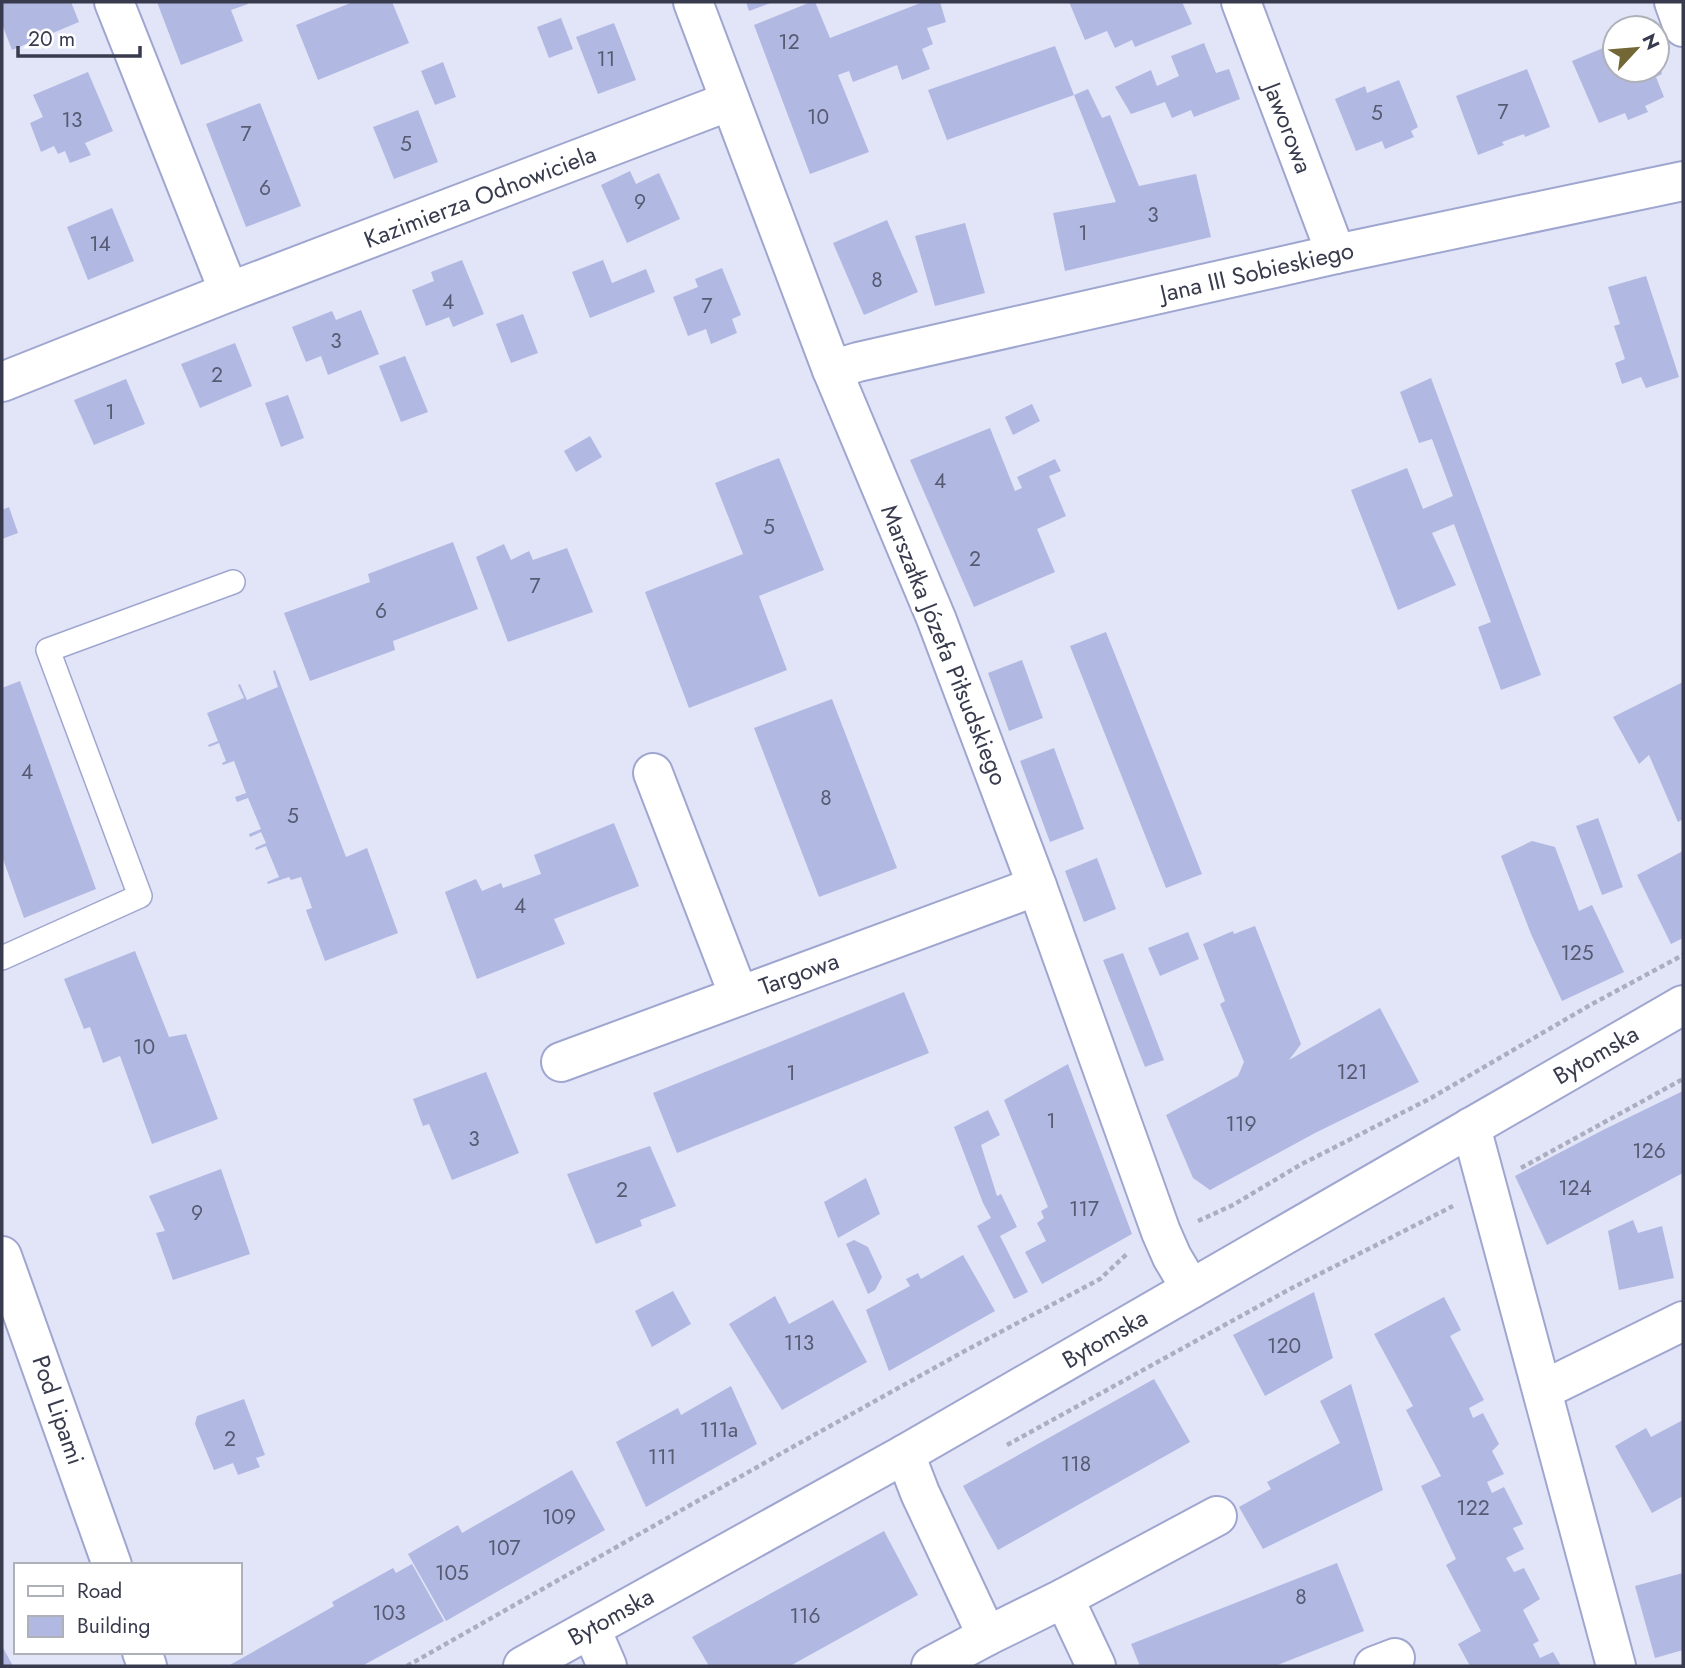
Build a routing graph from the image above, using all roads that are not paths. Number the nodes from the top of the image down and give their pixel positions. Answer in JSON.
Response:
{"nodes":[{"id":1,"x":114,"y":2,"type":"edge"},
{"id":2,"x":693,"y":2,"type":"edge"},
{"id":3,"x":1241,"y":2,"type":"edge"},
{"id":4,"x":1674,"y":2,"type":"edge"},
{"id":5,"x":1683,"y":27,"type":"edge"},
{"id":6,"x":730,"y":101,"type":"junction"},
{"id":7,"x":1683,"y":181,"type":"edge"},
{"id":8,"x":1336,"y":254,"type":"junction"},
{"id":9,"x":229,"y":292,"type":"junction"},
{"id":10,"x":832,"y":370,"type":"junction"},
{"id":11,"x":2,"y":382,"type":"edge"},
{"id":12,"x":233,"y":582,"type":"dead end"},
{"id":13,"x":653,"y":773,"type":"dead end"},
{"id":14,"x":1037,"y":886,"type":"junction"},
{"id":15,"x":2,"y":958,"type":"edge"},
{"id":16,"x":739,"y":996,"type":"junction"},
{"id":17,"x":1683,"y":1004,"type":"edge"},
{"id":18,"x":561,"y":1062,"type":"dead end"},
{"id":19,"x":1471,"y":1127,"type":"junction"},
{"id":20,"x":2,"y":1255,"type":"edge"},
{"id":21,"x":1191,"y":1289,"type":"junction"},
{"id":22,"x":1683,"y":1321,"type":"edge"},
{"id":23,"x":1543,"y":1391,"type":"junction"},
{"id":24,"x":905,"y":1454,"type":"junction"},
{"id":25,"x":1217,"y":1516,"type":"dead end"},
{"id":26,"x":111,"y":1563,"type":"edge"},
{"id":27,"x":1064,"y":1598,"type":"junction"},
{"id":28,"x":591,"y":1629,"type":"junction"},
{"id":29,"x":987,"y":1636,"type":"junction"},
{"id":30,"x":523,"y":1666,"type":"edge"},
{"id":31,"x":607,"y":1666,"type":"edge"},
{"id":32,"x":931,"y":1666,"type":"edge"},
{"id":33,"x":1096,"y":1666,"type":"edge"},
{"id":34,"x":1615,"y":1666,"type":"edge"}],
"edges":[{"from":1,"to":9,"type":"street"},
{"from":2,"to":6,"type":"street","name":"Marszałka Józefa Piłsudskiego"},
{"from":3,"to":8,"type":"street","name":"Jaworowa"},
{"from":4,"to":5,"type":"street"},
{"from":6,"to":9,"type":"street","name":"Kazimierza Odnowiciela"},
{"from":6,"to":10,"type":"street","name":"Marszałka Józefa Piłsudskiego"},
{"from":7,"to":8,"type":"street","name":"Jana III Sobieskiego"},
{"from":8,"to":10,"type":"street","name":"Jana III Sobieskiego"},
{"from":9,"to":11,"type":"street","name":"Kazimierza Odnowiciela"},
{"from":10,"to":14,"type":"street","name":"Marszałka Józefa Piłsudskiego"},
{"from":12,"to":15,"type":"lane"},
{"from":13,"to":16,"type":"street"},
{"from":14,"to":16,"type":"street","name":"Targowa"},
{"from":14,"to":21,"type":"street","name":"Marszałka Józefa Piłsudskiego"},
{"from":16,"to":18,"type":"street","name":"Targowa"},
{"from":17,"to":19,"type":"street","name":"Bytomska"},
{"from":19,"to":21,"type":"street","name":"Bytomska"},
{"from":19,"to":23,"type":"street"},
{"from":20,"to":26,"type":"street","name":"Pod Lipami"},
{"from":21,"to":24,"type":"street","name":"Bytomska"},
{"from":22,"to":23,"type":"street"},
{"from":23,"to":34,"type":"street"},
{"from":24,"to":28,"type":"street","name":"Bytomska"},
{"from":24,"to":29,"type":"street"},
{"from":25,"to":27,"type":"street"},
{"from":27,"to":29,"type":"street"},
{"from":27,"to":33,"type":"street"},
{"from":28,"to":30,"type":"street","name":"Bytomska"},
{"from":28,"to":31,"type":"street"},
{"from":29,"to":32,"type":"street"}]}
